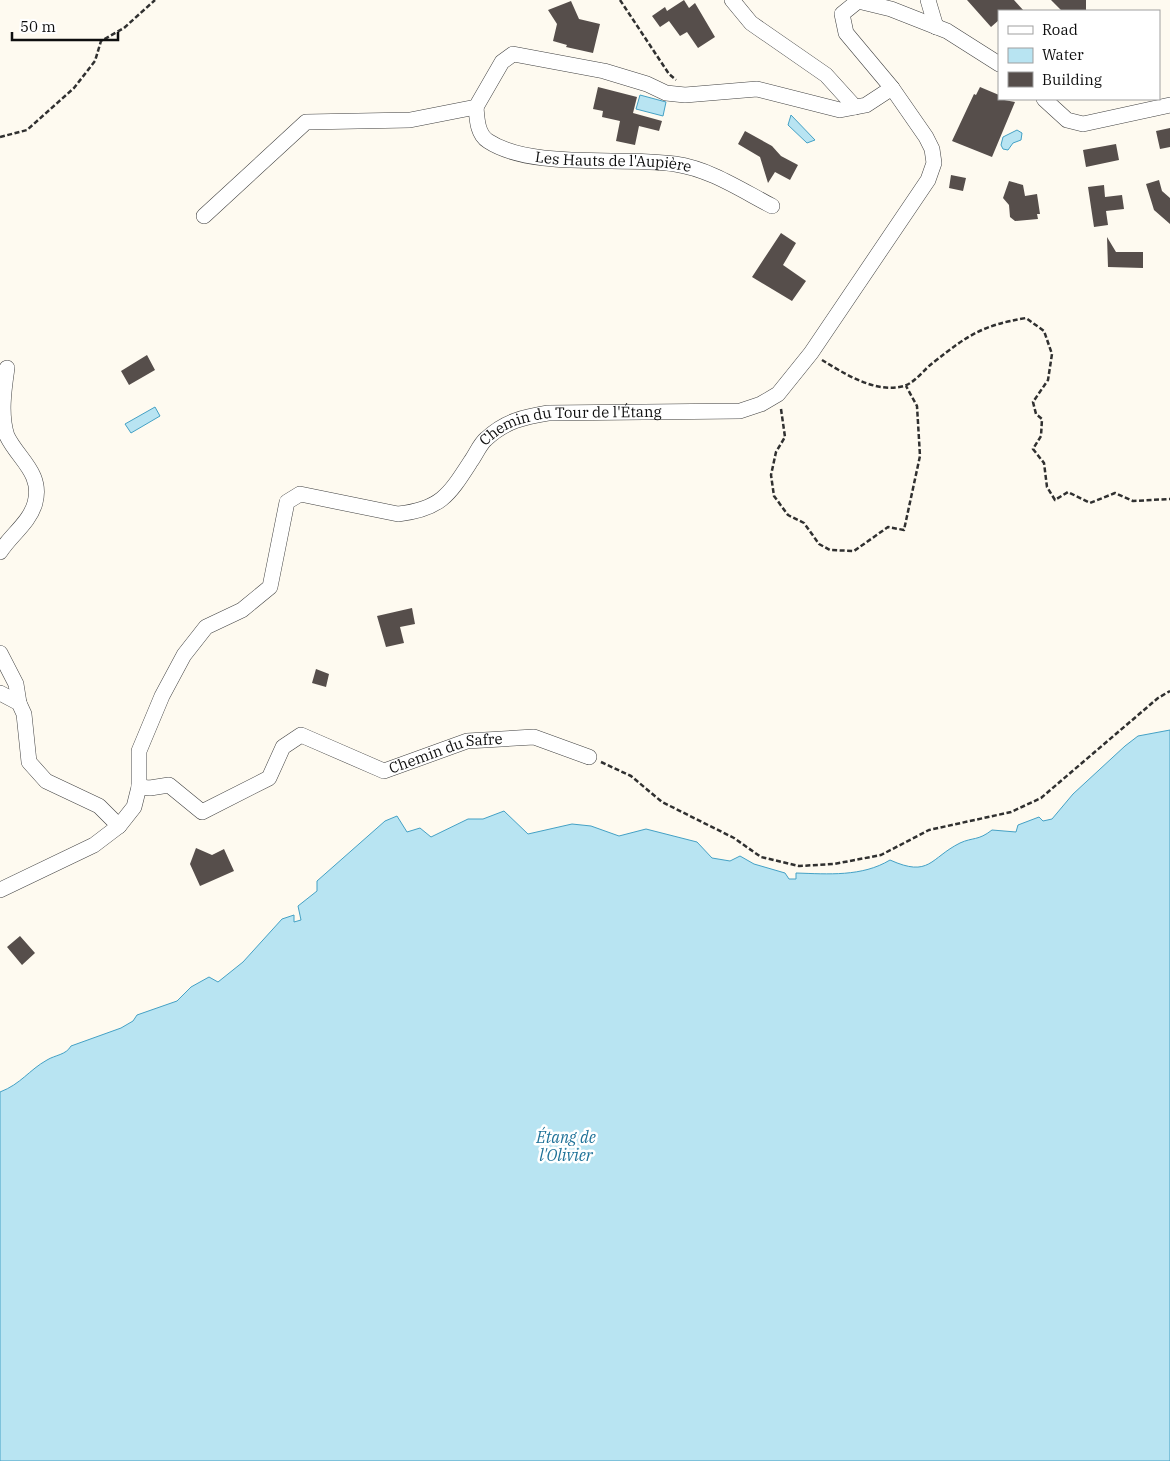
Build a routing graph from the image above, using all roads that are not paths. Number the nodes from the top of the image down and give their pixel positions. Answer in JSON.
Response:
{"nodes":[{"id":1,"x":732,"y":0,"type":"edge"},
{"id":2,"x":928,"y":0,"type":"edge"},
{"id":3,"x":936,"y":27,"type":"junction"},
{"id":4,"x":998,"y":63,"type":"edge"},
{"id":5,"x":892,"y":88,"type":"junction"},
{"id":6,"x":1045,"y":100,"type":"edge"},
{"id":7,"x":1170,"y":105,"type":"edge"},
{"id":8,"x":476,"y":107,"type":"junction"},
{"id":9,"x":855,"y":107,"type":"junction"},
{"id":10,"x":772,"y":206,"type":"dead end"},
{"id":11,"x":204,"y":216,"type":"dead end"},
{"id":12,"x":7,"y":368,"type":"dead end"},
{"id":13,"x":0,"y":552,"type":"edge"},
{"id":14,"x":0,"y":654,"type":"edge"},
{"id":15,"x":0,"y":693,"type":"edge"},
{"id":16,"x":19,"y":704,"type":"junction"},
{"id":17,"x":589,"y":756,"type":"road end"},
{"id":18,"x":139,"y":787,"type":"junction"},
{"id":19,"x":119,"y":826,"type":"junction"},
{"id":20,"x":0,"y":890,"type":"edge"}],
"edges":[{"from":1,"to":9,"type":"street"},
{"from":2,"to":3,"type":"street"},
{"from":3,"to":4,"type":"street","name":"Chemin du Tour de l'Étang"},
{"from":3,"to":5,"type":"street","name":"Chemin du Tour de l'Étang"},
{"from":5,"to":9,"type":"street"},
{"from":5,"to":18,"type":"street","name":"Chemin du Tour de l'Étang"},
{"from":6,"to":7,"type":"street"},
{"from":8,"to":9,"type":"street"},
{"from":8,"to":10,"type":"street","name":"Les Hauts de l'Aupière"},
{"from":8,"to":11,"type":"street"},
{"from":12,"to":13,"type":"street"},
{"from":14,"to":16,"type":"street"},
{"from":15,"to":16,"type":"street"},
{"from":16,"to":19,"type":"street"},
{"from":17,"to":18,"type":"street","name":"Chemin du Safre"},
{"from":18,"to":19,"type":"street","name":"Chemin du Tour de l'Étang"},
{"from":19,"to":20,"type":"street","name":"Chemin du Tour de l'Étang"}]}
